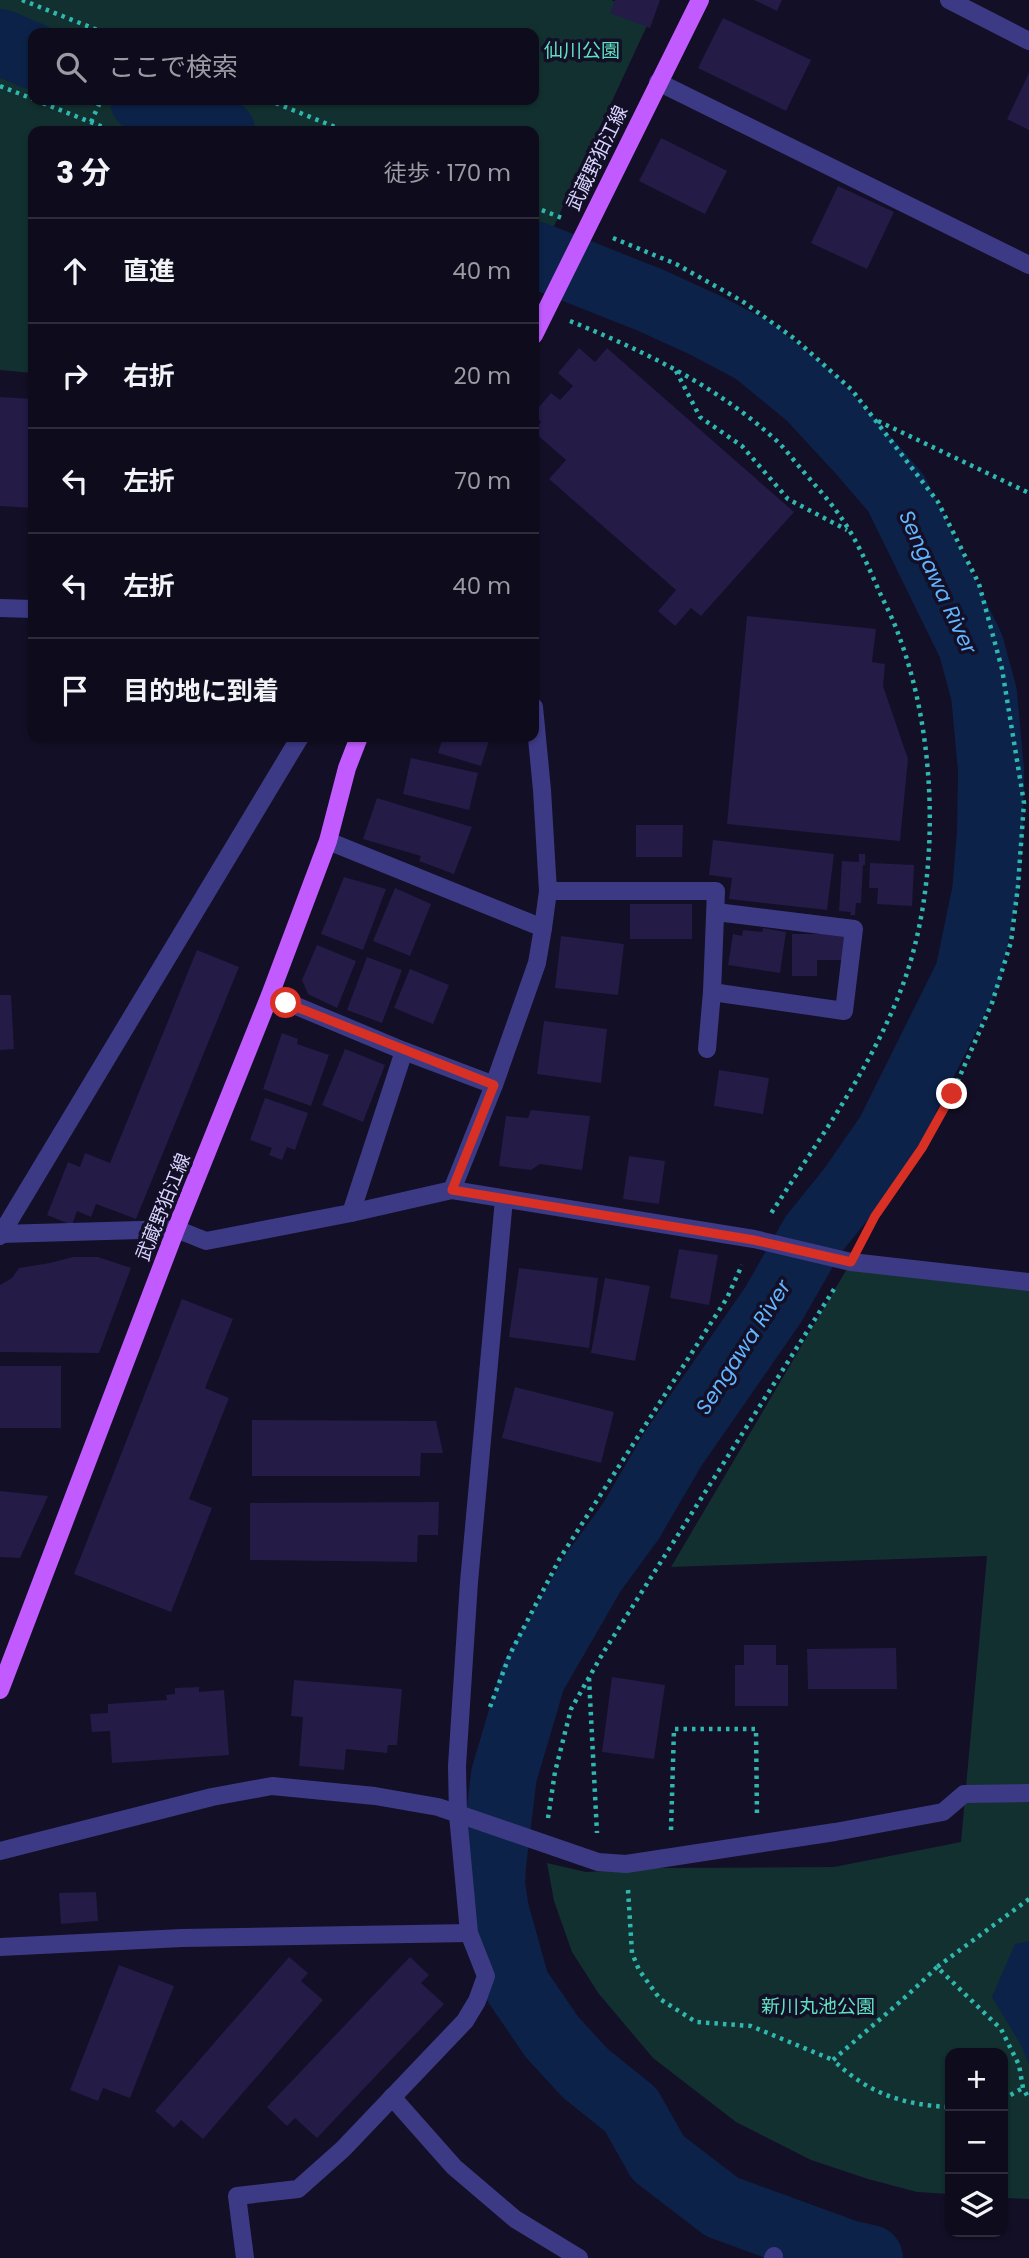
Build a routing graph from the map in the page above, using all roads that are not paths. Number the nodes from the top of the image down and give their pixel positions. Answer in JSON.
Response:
{"nodes":[{"id":1,"x":700,"y":0,"type":"edge"},
{"id":2,"x":949,"y":0,"type":"edge"},
{"id":3,"x":1029,"y":41,"type":"edge"},
{"id":4,"x":658,"y":82,"type":"junction"},
{"id":5,"x":1029,"y":265,"type":"edge"},
{"id":6,"x":539,"y":325,"type":"edge"},
{"id":7,"x":0,"y":608,"type":"edge"},
{"id":8,"x":28,"y":608,"type":"edge"},
{"id":9,"x":297,"y":742,"type":"edge"},
{"id":10,"x":357,"y":742,"type":"edge"},
{"id":11,"x":537,"y":742,"type":"edge"},
{"id":12,"x":328,"y":841,"type":"junction"},
{"id":13,"x":548,"y":891,"type":"junction"},
{"id":14,"x":716,"y":912,"type":"junction"},
{"id":15,"x":543,"y":928,"type":"junction"},
{"id":16,"x":712,"y":992,"type":"junction"},
{"id":17,"x":270,"y":995,"type":"junction"},
{"id":18,"x":707,"y":1049,"type":"dead end"},
{"id":19,"x":404,"y":1051,"type":"junction"},
{"id":20,"x":494,"y":1085,"type":"junction"},
{"id":21,"x":452,"y":1190,"type":"junction"},
{"id":22,"x":504,"y":1199,"type":"junction"},
{"id":23,"x":351,"y":1213,"type":"junction"},
{"id":24,"x":176,"y":1229,"type":"junction"},
{"id":25,"x":0,"y":1235,"type":"edge"},
{"id":26,"x":1029,"y":1282,"type":"edge"},
{"id":27,"x":1,"y":1685,"type":"edge"},
{"id":28,"x":1029,"y":1793,"type":"edge"},
{"id":29,"x":458,"y":1815,"type":"junction"},
{"id":30,"x":0,"y":1851,"type":"edge"},
{"id":31,"x":469,"y":1933,"type":"junction"},
{"id":32,"x":0,"y":1947,"type":"edge"},
{"id":33,"x":392,"y":2097,"type":"junction"},
{"id":34,"x":245,"y":2258,"type":"edge"},
{"id":35,"x":579,"y":2258,"type":"edge"}],
"edges":[{"from":1,"to":4,"type":"main road","name":"武蔵野狛江線"},
{"from":2,"to":3,"type":"street"},
{"from":4,"to":5,"type":"street"},
{"from":4,"to":6,"type":"main road","name":"武蔵野狛江線"},
{"from":7,"to":8,"type":"street"},
{"from":9,"to":25,"type":"street"},
{"from":10,"to":12,"type":"main road","name":"武蔵野狛江線"},
{"from":11,"to":13,"type":"street"},
{"from":12,"to":15,"type":"street"},
{"from":12,"to":17,"type":"main road","name":"武蔵野狛江線"},
{"from":13,"to":14,"type":"street"},
{"from":13,"to":15,"type":"street"},
{"from":14,"to":16,"type":"street"},
{"from":14,"to":16,"type":"street"},
{"from":15,"to":20,"type":"street"},
{"from":16,"to":18,"type":"street"},
{"from":17,"to":19,"type":"street"},
{"from":17,"to":24,"type":"main road","name":"武蔵野狛江線"},
{"from":19,"to":20,"type":"street"},
{"from":19,"to":23,"type":"street"},
{"from":20,"to":21,"type":"street"},
{"from":21,"to":22,"type":"street"},
{"from":21,"to":23,"type":"street"},
{"from":22,"to":26,"type":"street"},
{"from":22,"to":29,"type":"street"},
{"from":23,"to":24,"type":"street"},
{"from":24,"to":25,"type":"street"},
{"from":24,"to":27,"type":"main road","name":"武蔵野狛江線"},
{"from":28,"to":29,"type":"street"},
{"from":29,"to":30,"type":"street"},
{"from":29,"to":31,"type":"street"},
{"from":31,"to":32,"type":"street"},
{"from":31,"to":33,"type":"street"},
{"from":33,"to":34,"type":"street"},
{"from":33,"to":35,"type":"street"}]}
